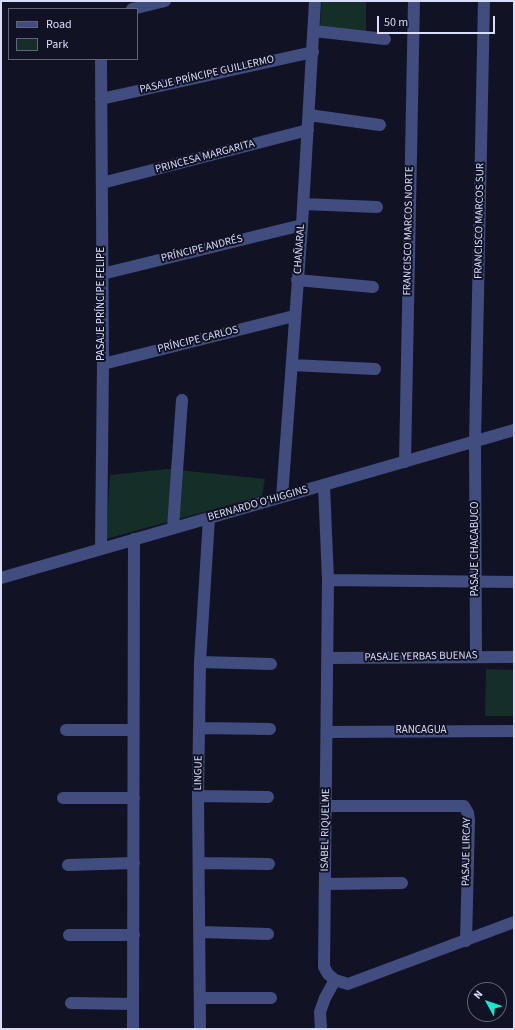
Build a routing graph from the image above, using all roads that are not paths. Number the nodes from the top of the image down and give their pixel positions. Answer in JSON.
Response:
{"nodes":[{"id":1,"x":165,"y":1,"type":"edge"},
{"id":2,"x":314,"y":1,"type":"edge"},
{"id":3,"x":414,"y":1,"type":"edge"},
{"id":4,"x":484,"y":1,"type":"edge"},
{"id":5,"x":136,"y":8,"type":"edge"},
{"id":6,"x":314,"y":31,"type":"junction"},
{"id":7,"x":385,"y":39,"type":"dead end"},
{"id":8,"x":313,"y":52,"type":"junction"},
{"id":9,"x":100,"y":60,"type":"edge"},
{"id":10,"x":101,"y":99,"type":"junction"},
{"id":11,"x":308,"y":115,"type":"junction"},
{"id":12,"x":380,"y":125,"type":"dead end"},
{"id":13,"x":308,"y":130,"type":"junction"},
{"id":14,"x":102,"y":183,"type":"junction"},
{"id":15,"x":302,"y":204,"type":"junction"},
{"id":16,"x":377,"y":207,"type":"dead end"},
{"id":17,"x":302,"y":224,"type":"junction"},
{"id":18,"x":102,"y":274,"type":"junction"},
{"id":19,"x":297,"y":280,"type":"junction"},
{"id":20,"x":373,"y":287,"type":"dead end"},
{"id":21,"x":294,"y":316,"type":"junction"},
{"id":22,"x":103,"y":364,"type":"junction"},
{"id":23,"x":292,"y":365,"type":"junction"},
{"id":24,"x":375,"y":369,"type":"dead end"},
{"id":25,"x":182,"y":400,"type":"dead end"},
{"id":26,"x":514,"y":430,"type":"edge"},
{"id":27,"x":475,"y":442,"type":"junction"},
{"id":28,"x":405,"y":462,"type":"junction"},
{"id":29,"x":324,"y":486,"type":"junction"},
{"id":30,"x":282,"y":498,"type":"junction"},
{"id":31,"x":209,"y":518,"type":"junction"},
{"id":32,"x":173,"y":528,"type":"junction"},
{"id":33,"x":134,"y":539,"type":"junction"},
{"id":34,"x":101,"y":548,"type":"junction"},
{"id":35,"x":1,"y":578,"type":"edge"},
{"id":36,"x":328,"y":580,"type":"junction"},
{"id":37,"x":476,"y":582,"type":"junction"},
{"id":38,"x":514,"y":582,"type":"edge"},
{"id":39,"x":476,"y":656,"type":"junction"},
{"id":40,"x":514,"y":657,"type":"edge"},
{"id":41,"x":328,"y":658,"type":"junction"},
{"id":42,"x":200,"y":662,"type":"junction"},
{"id":43,"x":271,"y":664,"type":"dead end"},
{"id":44,"x":200,"y":728,"type":"junction"},
{"id":45,"x":66,"y":730,"type":"dead end"},
{"id":46,"x":132,"y":730,"type":"junction"},
{"id":47,"x":270,"y":730,"type":"dead end"},
{"id":48,"x":514,"y":731,"type":"edge"},
{"id":49,"x":327,"y":732,"type":"junction"},
{"id":50,"x":198,"y":796,"type":"junction"},
{"id":51,"x":268,"y":797,"type":"dead end"},
{"id":52,"x":63,"y":798,"type":"dead end"},
{"id":53,"x":134,"y":798,"type":"junction"},
{"id":54,"x":326,"y":806,"type":"junction"},
{"id":55,"x":134,"y":863,"type":"junction"},
{"id":56,"x":199,"y":863,"type":"junction"},
{"id":57,"x":269,"y":864,"type":"dead end"},
{"id":58,"x":68,"y":865,"type":"dead end"},
{"id":59,"x":402,"y":883,"type":"dead end"},
{"id":60,"x":325,"y":884,"type":"junction"},
{"id":61,"x":514,"y":922,"type":"edge"},
{"id":62,"x":200,"y":932,"type":"junction"},
{"id":63,"x":268,"y":934,"type":"dead end"},
{"id":64,"x":69,"y":935,"type":"dead end"},
{"id":65,"x":134,"y":935,"type":"junction"},
{"id":66,"x":466,"y":941,"type":"junction"},
{"id":67,"x":335,"y":980,"type":"junction"},
{"id":68,"x":200,"y":998,"type":"junction"},
{"id":69,"x":271,"y":998,"type":"dead end"},
{"id":70,"x":71,"y":1004,"type":"dead end"},
{"id":71,"x":133,"y":1004,"type":"junction"},
{"id":72,"x":133,"y":1029,"type":"edge"},
{"id":73,"x":200,"y":1029,"type":"edge"},
{"id":74,"x":321,"y":1029,"type":"edge"}],
"edges":[{"from":1,"to":5,"type":"street"},
{"from":2,"to":6,"type":"street","name":"CHAÑARAL"},
{"from":3,"to":28,"type":"street","name":"FRANCISCO MARCOS NORTE"},
{"from":4,"to":27,"type":"street","name":"FRANCISCO MARCOS SUR"},
{"from":6,"to":7,"type":"street"},
{"from":6,"to":8,"type":"street","name":"CHAÑARAL"},
{"from":8,"to":10,"type":"street","name":"PASAJE PRÍNCIPE GUILLERMO"},
{"from":8,"to":11,"type":"street","name":"CHAÑARAL"},
{"from":9,"to":10,"type":"street","name":"PASAJE PRÍNCIPE FELIPE"},
{"from":10,"to":14,"type":"street","name":"PASAJE PRÍNCIPE FELIPE"},
{"from":11,"to":12,"type":"street"},
{"from":11,"to":13,"type":"street","name":"CHAÑARAL"},
{"from":13,"to":14,"type":"street","name":"PRINCESA MARGARITA"},
{"from":13,"to":15,"type":"street","name":"CHAÑARAL"},
{"from":14,"to":18,"type":"street","name":"PASAJE PRÍNCIPE FELIPE"},
{"from":15,"to":16,"type":"street"},
{"from":15,"to":17,"type":"street","name":"CHAÑARAL"},
{"from":17,"to":18,"type":"street","name":"PRÍNCIPE ANDRÉS"},
{"from":17,"to":19,"type":"street","name":"CHAÑARAL"},
{"from":18,"to":22,"type":"street","name":"PASAJE PRÍNCIPE FELIPE"},
{"from":19,"to":20,"type":"street"},
{"from":19,"to":21,"type":"street","name":"CHAÑARAL"},
{"from":21,"to":22,"type":"street","name":"PRÍNCIPE CARLOS"},
{"from":21,"to":23,"type":"street","name":"CHAÑARAL"},
{"from":22,"to":34,"type":"street","name":"PASAJE PRÍNCIPE FELIPE"},
{"from":23,"to":24,"type":"street"},
{"from":23,"to":30,"type":"street","name":"CHAÑARAL"},
{"from":25,"to":32,"type":"street"},
{"from":26,"to":27,"type":"street","name":"BERNARDO O'HIGGINS"},
{"from":27,"to":28,"type":"street","name":"BERNARDO O'HIGGINS"},
{"from":27,"to":37,"type":"street","name":"PASAJE CHACABUCO"},
{"from":28,"to":29,"type":"street","name":"BERNARDO O'HIGGINS"},
{"from":29,"to":30,"type":"street","name":"BERNARDO O'HIGGINS"},
{"from":29,"to":36,"type":"street","name":"ISABEL RIQUELME"},
{"from":30,"to":31,"type":"street","name":"BERNARDO O'HIGGINS"},
{"from":31,"to":32,"type":"street","name":"BERNARDO O'HIGGINS"},
{"from":31,"to":42,"type":"street","name":"LINGUE"},
{"from":32,"to":33,"type":"street","name":"BERNARDO O'HIGGINS"},
{"from":33,"to":34,"type":"street","name":"BERNARDO O'HIGGINS"},
{"from":33,"to":46,"type":"street"},
{"from":34,"to":35,"type":"street","name":"BERNARDO O'HIGGINS"},
{"from":36,"to":37,"type":"street"},
{"from":36,"to":41,"type":"street","name":"ISABEL RIQUELME"},
{"from":37,"to":38,"type":"street"},
{"from":37,"to":39,"type":"street","name":"PASAJE CHACABUCO"},
{"from":39,"to":40,"type":"street","name":"PASAJE YERBAS BUENAS"},
{"from":39,"to":41,"type":"street","name":"PASAJE YERBAS BUENAS"},
{"from":41,"to":49,"type":"street","name":"ISABEL RIQUELME"},
{"from":42,"to":43,"type":"street"},
{"from":42,"to":44,"type":"street","name":"LINGUE"},
{"from":44,"to":47,"type":"street"},
{"from":44,"to":50,"type":"street","name":"LINGUE"},
{"from":45,"to":46,"type":"street"},
{"from":46,"to":53,"type":"street"},
{"from":48,"to":49,"type":"street","name":"RANCAGUA"},
{"from":49,"to":54,"type":"street","name":"ISABEL RIQUELME"},
{"from":50,"to":51,"type":"street"},
{"from":50,"to":56,"type":"street","name":"LINGUE"},
{"from":52,"to":53,"type":"street"},
{"from":53,"to":55,"type":"street"},
{"from":54,"to":60,"type":"street","name":"ISABEL RIQUELME"},
{"from":54,"to":66,"type":"street","name":"PASAJE LIRCAY"},
{"from":55,"to":58,"type":"street"},
{"from":55,"to":65,"type":"street"},
{"from":56,"to":57,"type":"street"},
{"from":56,"to":62,"type":"street","name":"LINGUE"},
{"from":59,"to":60,"type":"street"},
{"from":60,"to":67,"type":"street","name":"ISABEL RIQUELME"},
{"from":61,"to":66,"type":"street"},
{"from":62,"to":63,"type":"street"},
{"from":62,"to":68,"type":"street","name":"LINGUE"},
{"from":64,"to":65,"type":"street"},
{"from":65,"to":71,"type":"street"},
{"from":66,"to":67,"type":"street"},
{"from":67,"to":74,"type":"street"},
{"from":68,"to":69,"type":"street"},
{"from":68,"to":73,"type":"street","name":"LINGUE"},
{"from":70,"to":71,"type":"street"},
{"from":71,"to":72,"type":"street"}]}
